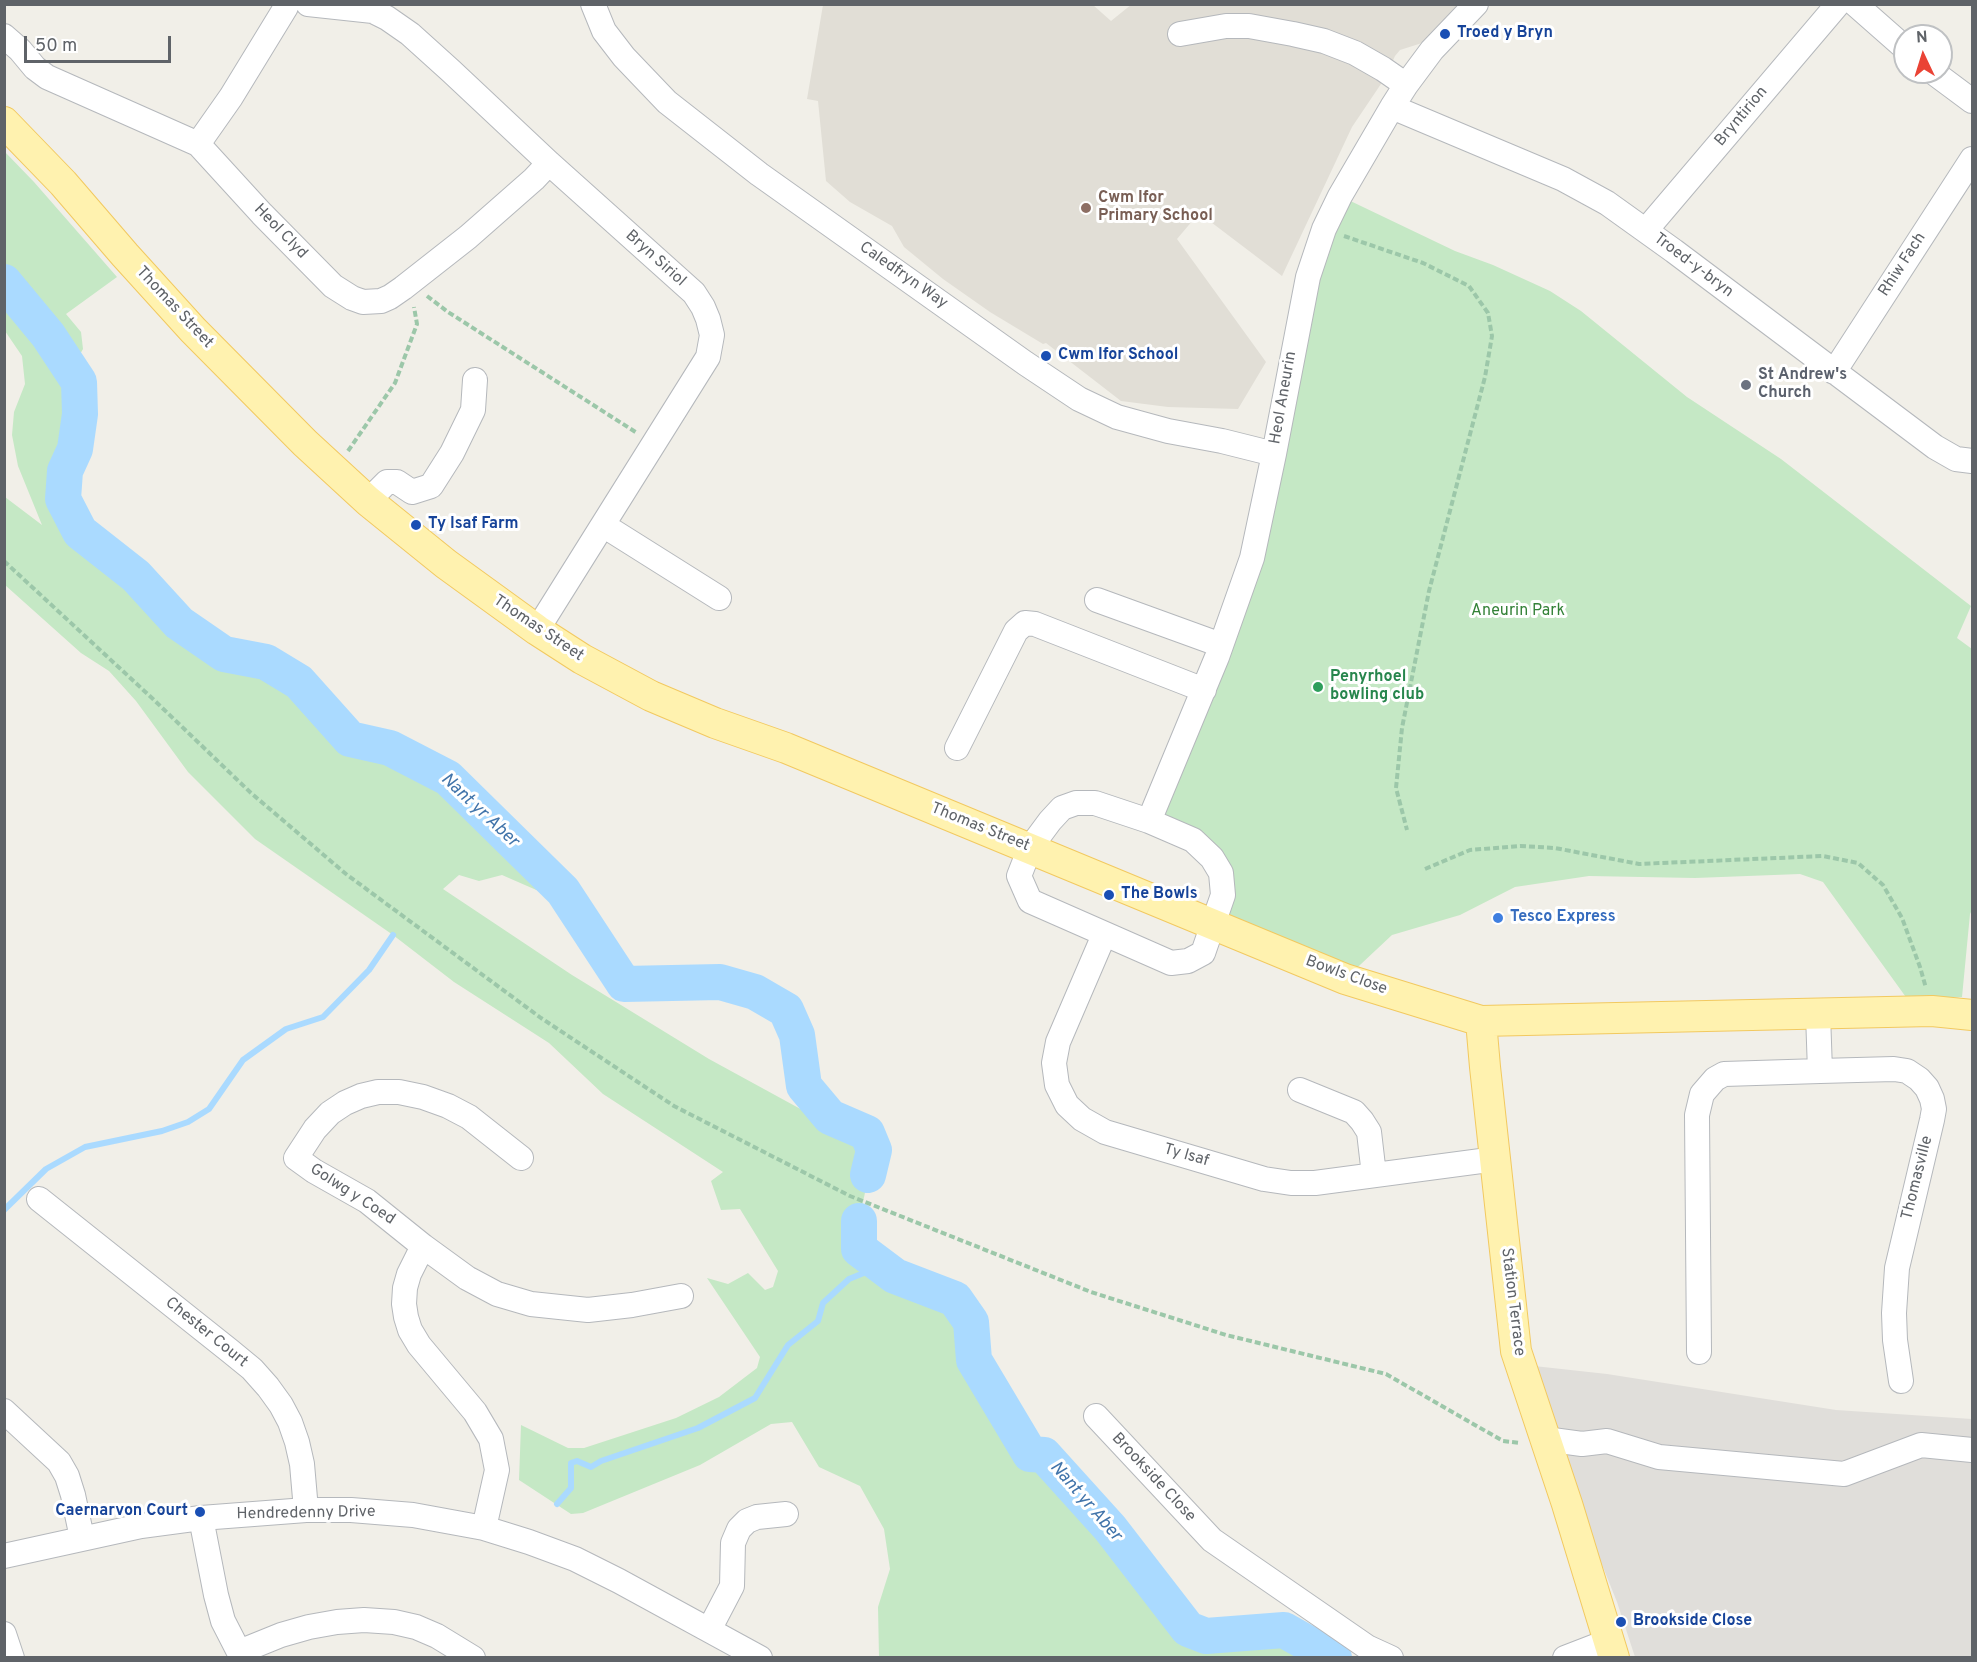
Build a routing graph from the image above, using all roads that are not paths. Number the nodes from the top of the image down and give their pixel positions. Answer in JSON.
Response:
{"nodes":[{"id":1,"x":594,"y":4,"type":"edge"},
{"id":2,"x":1476,"y":4,"type":"edge"},
{"id":3,"x":1838,"y":4,"type":"edge"},
{"id":4,"x":1855,"y":4,"type":"edge"},
{"id":5,"x":296,"y":5,"type":"edge"},
{"id":6,"x":1180,"y":34,"type":"dead end"},
{"id":7,"x":4,"y":36,"type":"edge"},
{"id":8,"x":1893,"y":37,"type":"edge"},
{"id":9,"x":1949,"y":84,"type":"edge"},
{"id":10,"x":1406,"y":85,"type":"junction"},
{"id":11,"x":1972,"y":101,"type":"edge"},
{"id":12,"x":1392,"y":107,"type":"junction"},
{"id":13,"x":4,"y":122,"type":"edge"},
{"id":14,"x":198,"y":144,"type":"junction"},
{"id":15,"x":1972,"y":159,"type":"edge"},
{"id":16,"x":549,"y":164,"type":"junction"},
{"id":17,"x":1646,"y":230,"type":"junction"},
{"id":18,"x":1834,"y":372,"type":"junction"},
{"id":19,"x":475,"y":380,"type":"dead end"},
{"id":20,"x":1274,"y":454,"type":"junction"},
{"id":21,"x":1972,"y":461,"type":"edge"},
{"id":22,"x":368,"y":501,"type":"junction"},
{"id":23,"x":603,"y":525,"type":"junction"},
{"id":24,"x":719,"y":598,"type":"dead end"},
{"id":25,"x":1097,"y":600,"type":"dead end"},
{"id":26,"x":537,"y":630,"type":"junction"},
{"id":27,"x":1221,"y":645,"type":"junction"},
{"id":28,"x":1204,"y":690,"type":"junction"},
{"id":29,"x":957,"y":748,"type":"dead end"},
{"id":30,"x":1149,"y":822,"type":"junction"},
{"id":31,"x":1030,"y":848,"type":"junction"},
{"id":32,"x":1213,"y":924,"type":"junction"},
{"id":33,"x":1104,"y":935,"type":"junction"},
{"id":34,"x":1818,"y":1014,"type":"junction"},
{"id":35,"x":1972,"y":1015,"type":"edge"},
{"id":36,"x":1481,"y":1021,"type":"junction"},
{"id":37,"x":1820,"y":1071,"type":"junction"},
{"id":38,"x":1299,"y":1090,"type":"dead end"},
{"id":39,"x":521,"y":1158,"type":"dead end"},
{"id":40,"x":1496,"y":1159,"type":"junction"},
{"id":41,"x":1374,"y":1175,"type":"junction"},
{"id":42,"x":39,"y":1199,"type":"dead end"},
{"id":43,"x":423,"y":1246,"type":"junction"},
{"id":44,"x":681,"y":1296,"type":"dead end"},
{"id":45,"x":1699,"y":1352,"type":"dead end"},
{"id":46,"x":1901,"y":1381,"type":"dead end"},
{"id":47,"x":4,"y":1411,"type":"edge"},
{"id":48,"x":1096,"y":1416,"type":"dead end"},
{"id":49,"x":1545,"y":1439,"type":"junction"},
{"id":50,"x":1972,"y":1450,"type":"edge"},
{"id":51,"x":306,"y":1510,"type":"junction"},
{"id":52,"x":786,"y":1514,"type":"dead end"},
{"id":53,"x":201,"y":1518,"type":"junction"},
{"id":54,"x":484,"y":1528,"type":"junction"},
{"id":55,"x":82,"y":1538,"type":"junction"},
{"id":56,"x":4,"y":1556,"type":"edge"},
{"id":57,"x":709,"y":1630,"type":"junction"},
{"id":58,"x":4,"y":1634,"type":"edge"},
{"id":59,"x":1612,"y":1649,"type":"edge"},
{"id":60,"x":240,"y":1655,"type":"edge"},
{"id":61,"x":12,"y":1658,"type":"edge"},
{"id":62,"x":473,"y":1658,"type":"edge"},
{"id":63,"x":760,"y":1658,"type":"edge"},
{"id":64,"x":1391,"y":1658,"type":"edge"},
{"id":65,"x":1565,"y":1658,"type":"edge"}],
"edges":[{"from":1,"to":20,"type":"street","name":"Caledfryn Way"},
{"from":2,"to":10,"type":"street","name":"Heol Aneurin"},
{"from":3,"to":17,"type":"street","name":"Bryntirion"},
{"from":4,"to":8,"type":"street"},
{"from":5,"to":14,"type":"street"},
{"from":5,"to":16,"type":"street","name":"Bryn Siriol"},
{"from":6,"to":10,"type":"street"},
{"from":7,"to":14,"type":"street","name":"Heol Clyd"},
{"from":9,"to":11,"type":"street"},
{"from":10,"to":12,"type":"street","name":"Heol Aneurin"},
{"from":12,"to":17,"type":"street","name":"Troed-y-bryn"},
{"from":12,"to":20,"type":"street","name":"Heol Aneurin"},
{"from":13,"to":22,"type":"main road","name":"Thomas Street"},
{"from":14,"to":16,"type":"street","name":"Heol Clyd"},
{"from":15,"to":18,"type":"street","name":"Rhiw Fach"},
{"from":16,"to":23,"type":"street","name":"Bryn Siriol"},
{"from":17,"to":18,"type":"street","name":"Troed-y-bryn"},
{"from":18,"to":21,"type":"street","name":"Troed-y-bryn"},
{"from":19,"to":22,"type":"street"},
{"from":20,"to":27,"type":"street","name":"Heol Aneurin"},
{"from":22,"to":26,"type":"main road","name":"Thomas Street"},
{"from":23,"to":24,"type":"street"},
{"from":23,"to":26,"type":"street","name":"Bryn Siriol"},
{"from":25,"to":27,"type":"street"},
{"from":26,"to":31,"type":"main road","name":"Thomas Street"},
{"from":27,"to":28,"type":"street","name":"Heol Aneurin"},
{"from":28,"to":29,"type":"street"},
{"from":28,"to":30,"type":"street","name":"Heol Aneurin"},
{"from":30,"to":31,"type":"street"},
{"from":30,"to":32,"type":"street"},
{"from":31,"to":32,"type":"main road","name":"Thomas Street"},
{"from":31,"to":33,"type":"street"},
{"from":32,"to":33,"type":"street"},
{"from":32,"to":36,"type":"main road","name":"Bowls Close"},
{"from":33,"to":41,"type":"street","name":"Ty Isaf"},
{"from":34,"to":35,"type":"main road"},
{"from":34,"to":36,"type":"main road"},
{"from":34,"to":37,"type":"street"},
{"from":36,"to":40,"type":"main road","name":"Station Terrace"},
{"from":37,"to":45,"type":"street","name":"Thomasville"},
{"from":37,"to":46,"type":"street","name":"Thomasville"},
{"from":38,"to":41,"type":"street"},
{"from":39,"to":43,"type":"street","name":"Golwg y Coed"},
{"from":40,"to":41,"type":"street","name":"Ty Isaf"},
{"from":40,"to":49,"type":"main road","name":"Station Terrace"},
{"from":42,"to":51,"type":"street","name":"Chester Court"},
{"from":43,"to":44,"type":"street","name":"Golwg y Coed"},
{"from":43,"to":54,"type":"street"},
{"from":47,"to":55,"type":"street"},
{"from":48,"to":64,"type":"street","name":"Brookside Close"},
{"from":49,"to":50,"type":"street"},
{"from":49,"to":59,"type":"main road","name":"Station Terrace"},
{"from":51,"to":53,"type":"street","name":"Hendredenny Drive"},
{"from":51,"to":54,"type":"street","name":"Hendredenny Drive"},
{"from":52,"to":57,"type":"street"},
{"from":53,"to":55,"type":"street","name":"Hendredenny Drive"},
{"from":53,"to":60,"type":"street"},
{"from":54,"to":57,"type":"street","name":"Hendredenny Drive"},
{"from":55,"to":56,"type":"street","name":"Hendredenny Drive"},
{"from":57,"to":63,"type":"street","name":"Hendredenny Drive"},
{"from":58,"to":61,"type":"street"},
{"from":59,"to":65,"type":"street"},
{"from":60,"to":62,"type":"street"}]}
